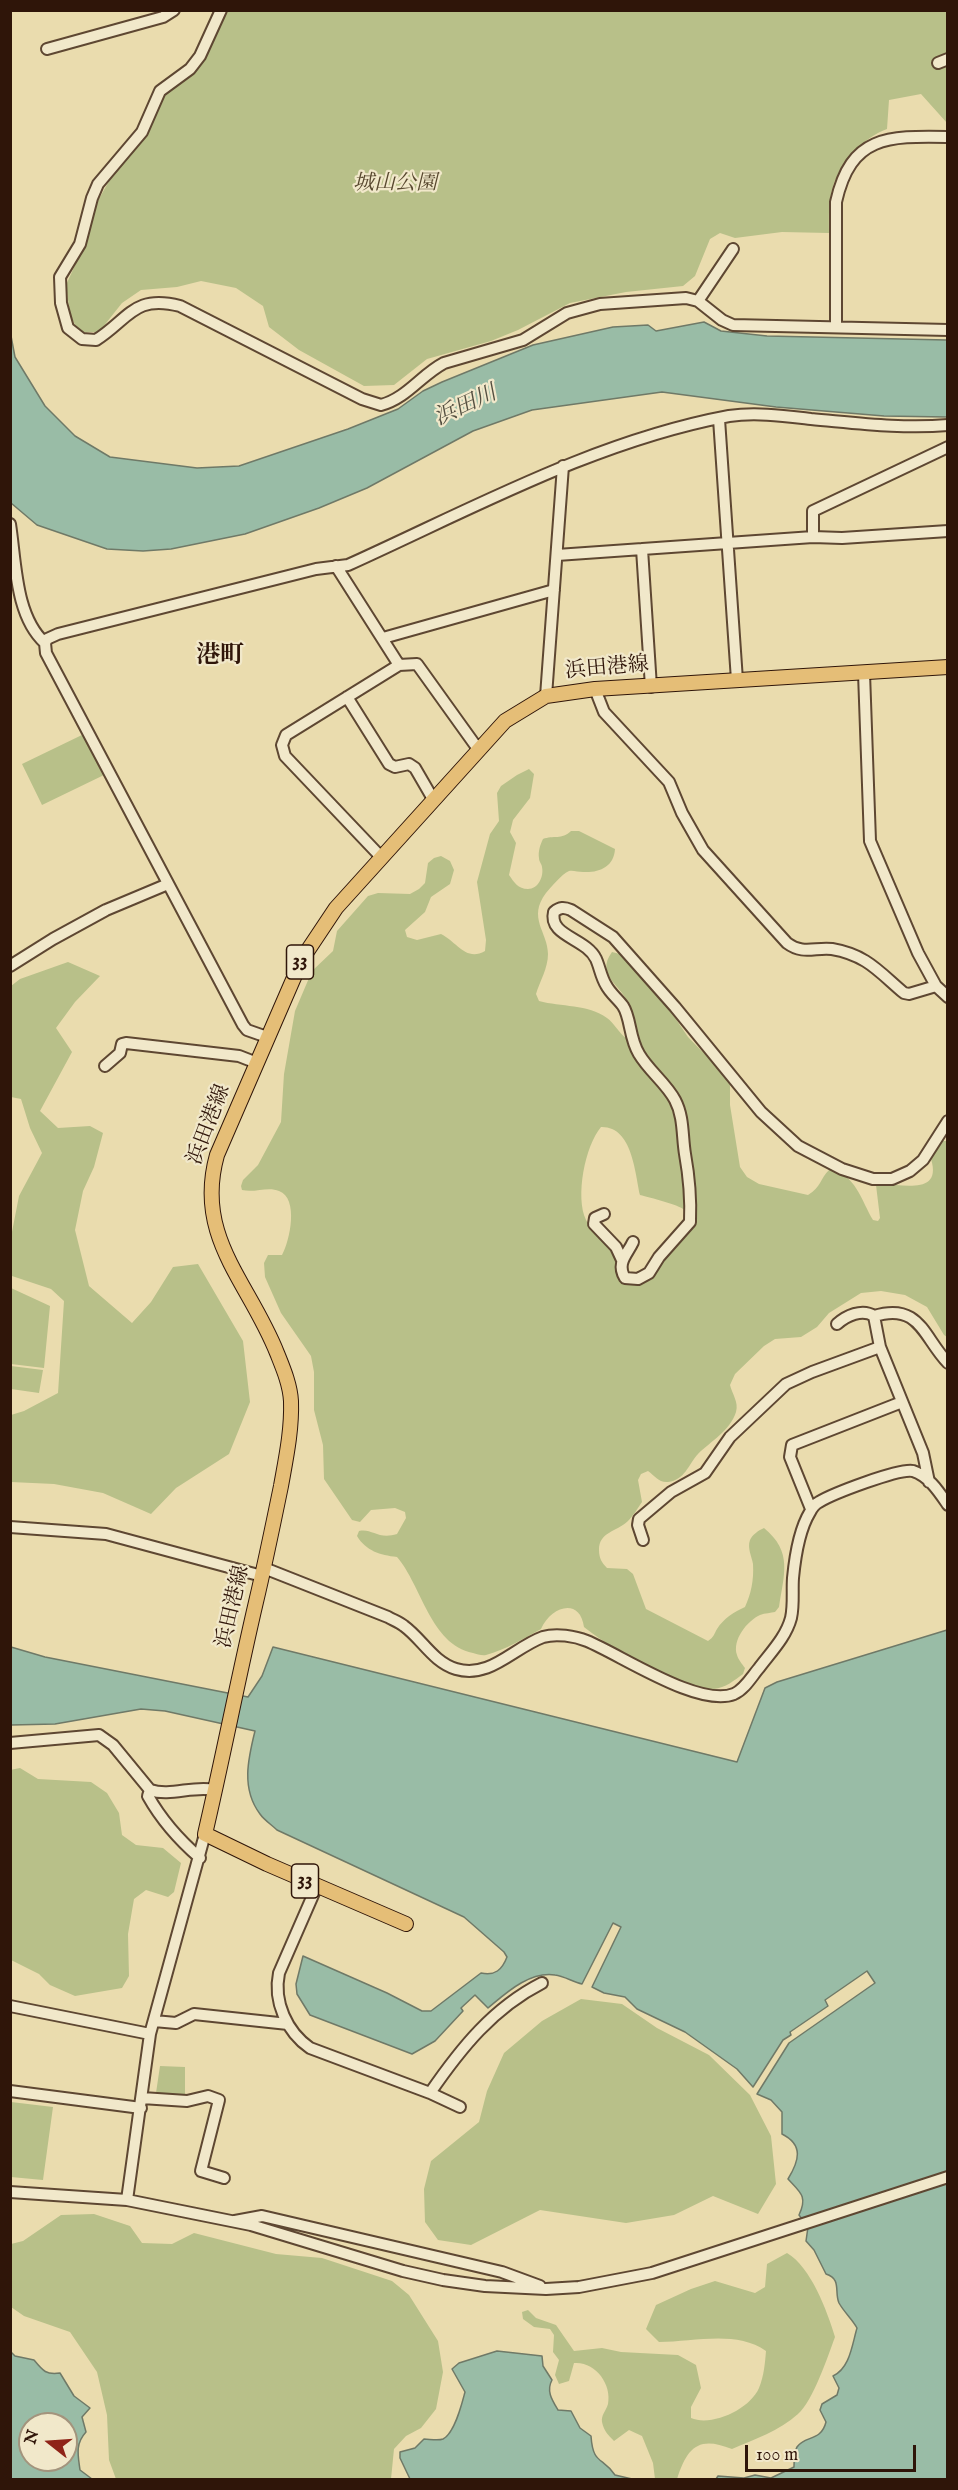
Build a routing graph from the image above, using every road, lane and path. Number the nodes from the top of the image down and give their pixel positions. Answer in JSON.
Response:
{"nodes":[{"id":1,"x":174,"y":10,"type":"edge"},
{"id":2,"x":221,"y":10,"type":"edge"},
{"id":3,"x":47,"y":49,"type":"dead end"},
{"id":4,"x":948,"y":137,"type":"edge"},
{"id":5,"x":733,"y":249,"type":"dead end"},
{"id":6,"x":698,"y":301,"type":"junction"},
{"id":7,"x":836,"y":327,"type":"junction"},
{"id":8,"x":948,"y":330,"type":"edge"},
{"id":9,"x":719,"y":419,"type":"junction"},
{"id":10,"x":948,"y":424,"type":"edge"},
{"id":11,"x":948,"y":447,"type":"edge"},
{"id":12,"x":563,"y":466,"type":"junction"},
{"id":13,"x":10,"y":524,"type":"edge"},
{"id":14,"x":948,"y":531,"type":"edge"},
{"id":15,"x":813,"y":537,"type":"junction"},
{"id":16,"x":728,"y":544,"type":"junction"},
{"id":17,"x":642,"y":549,"type":"junction"},
{"id":18,"x":557,"y":555,"type":"junction"},
{"id":19,"x":336,"y":566,"type":"junction"},
{"id":20,"x":554,"y":590,"type":"junction"},
{"id":21,"x":383,"y":638,"type":"junction"},
{"id":22,"x":45,"y":643,"type":"junction"},
{"id":23,"x":399,"y":665,"type":"junction"},
{"id":24,"x":948,"y":667,"type":"edge"},
{"id":25,"x":864,"y":673,"type":"junction"},
{"id":26,"x":737,"y":680,"type":"junction"},
{"id":27,"x":651,"y":687,"type":"junction"},
{"id":28,"x":595,"y":689,"type":"junction"},
{"id":29,"x":546,"y":696,"type":"junction"},
{"id":30,"x":347,"y":697,"type":"junction"},
{"id":31,"x":478,"y":749,"type":"junction"},
{"id":32,"x":433,"y":799,"type":"junction"},
{"id":33,"x":381,"y":857,"type":"junction"},
{"id":34,"x":168,"y":884,"type":"junction"},
{"id":35,"x":10,"y":966,"type":"edge"},
{"id":36,"x":936,"y":986,"type":"junction"},
{"id":37,"x":948,"y":997,"type":"edge"},
{"id":38,"x":267,"y":1037,"type":"junction"},
{"id":39,"x":257,"y":1063,"type":"junction"},
{"id":40,"x":105,"y":1066,"type":"dead end"},
{"id":41,"x":948,"y":1121,"type":"edge"},
{"id":42,"x":604,"y":1214,"type":"dead end"},
{"id":43,"x":633,"y":1242,"type":"dead end"},
{"id":44,"x":622,"y":1260,"type":"junction"},
{"id":45,"x":874,"y":1316,"type":"junction"},
{"id":46,"x":837,"y":1324,"type":"dead end"},
{"id":47,"x":880,"y":1347,"type":"junction"},
{"id":48,"x":948,"y":1364,"type":"edge"},
{"id":49,"x":902,"y":1402,"type":"junction"},
{"id":50,"x":929,"y":1482,"type":"junction"},
{"id":51,"x":948,"y":1505,"type":"edge"},
{"id":52,"x":811,"y":1509,"type":"junction"},
{"id":53,"x":10,"y":1527,"type":"edge"},
{"id":54,"x":643,"y":1540,"type":"dead end"},
{"id":55,"x":263,"y":1572,"type":"junction"},
{"id":56,"x":10,"y":1743,"type":"edge"},
{"id":57,"x":150,"y":1790,"type":"junction"},
{"id":58,"x":215,"y":1790,"type":"junction"},
{"id":59,"x":205,"y":1834,"type":"junction"},
{"id":60,"x":200,"y":1858,"type":"junction"},
{"id":61,"x":317,"y":1886,"type":"junction"},
{"id":62,"x":406,"y":1924,"type":"dead end"},
{"id":63,"x":542,"y":1983,"type":"dead end"},
{"id":64,"x":10,"y":2006,"type":"edge"},
{"id":65,"x":154,"y":2021,"type":"junction"},
{"id":66,"x":288,"y":2024,"type":"junction"},
{"id":67,"x":150,"y":2034,"type":"junction"},
{"id":68,"x":10,"y":2091,"type":"edge"},
{"id":69,"x":429,"y":2093,"type":"junction"},
{"id":70,"x":141,"y":2103,"type":"junction"},
{"id":71,"x":460,"y":2107,"type":"dead end"},
{"id":72,"x":948,"y":2177,"type":"edge"},
{"id":73,"x":224,"y":2178,"type":"dead end"},
{"id":74,"x":10,"y":2192,"type":"edge"},
{"id":75,"x":127,"y":2200,"type":"junction"},
{"id":76,"x":234,"y":2221,"type":"junction"},
{"id":77,"x":546,"y":2289,"type":"junction"}],
"edges":[{"from":1,"to":3,"type":"street"},
{"from":2,"to":6,"type":"street"},
{"from":4,"to":7,"type":"street"},
{"from":5,"to":6,"type":"street"},
{"from":6,"to":7,"type":"street"},
{"from":7,"to":8,"type":"street"},
{"from":9,"to":10,"type":"street"},
{"from":9,"to":12,"type":"street"},
{"from":9,"to":16,"type":"street"},
{"from":11,"to":15,"type":"street"},
{"from":12,"to":18,"type":"street"},
{"from":12,"to":19,"type":"street"},
{"from":13,"to":22,"type":"street"},
{"from":14,"to":15,"type":"street"},
{"from":15,"to":16,"type":"street"},
{"from":16,"to":17,"type":"street"},
{"from":16,"to":26,"type":"street"},
{"from":17,"to":18,"type":"street"},
{"from":17,"to":27,"type":"street"},
{"from":18,"to":20,"type":"street"},
{"from":19,"to":21,"type":"street"},
{"from":19,"to":22,"type":"street"},
{"from":20,"to":21,"type":"street"},
{"from":20,"to":29,"type":"street"},
{"from":21,"to":23,"type":"street"},
{"from":22,"to":34,"type":"street"},
{"from":23,"to":30,"type":"street"},
{"from":23,"to":31,"type":"street"},
{"from":24,"to":25,"type":"main road","name":"浜田港線","number":"33"},
{"from":25,"to":26,"type":"main road","name":"浜田港線","number":"33"},
{"from":25,"to":36,"type":"street"},
{"from":26,"to":27,"type":"main road","name":"浜田港線","number":"33"},
{"from":27,"to":28,"type":"main road","name":"浜田港線","number":"33"},
{"from":28,"to":29,"type":"main road","name":"浜田港線","number":"33"},
{"from":28,"to":36,"type":"street"},
{"from":29,"to":31,"type":"main road","name":"浜田港線","number":"33"},
{"from":30,"to":32,"type":"street"},
{"from":30,"to":33,"type":"street"},
{"from":31,"to":32,"type":"main road","name":"浜田港線","number":"33"},
{"from":32,"to":33,"type":"main road","name":"浜田港線","number":"33"},
{"from":33,"to":38,"type":"main road","name":"浜田港線","number":"33"},
{"from":34,"to":35,"type":"street"},
{"from":34,"to":38,"type":"street"},
{"from":36,"to":37,"type":"street"},
{"from":38,"to":39,"type":"main road","name":"浜田港線","number":"33"},
{"from":39,"to":40,"type":"street"},
{"from":39,"to":55,"type":"main road","name":"浜田港線","number":"33"},
{"from":41,"to":44,"type":"street"},
{"from":42,"to":44,"type":"street"},
{"from":43,"to":44,"type":"street"},
{"from":45,"to":46,"type":"street"},
{"from":45,"to":47,"type":"street"},
{"from":45,"to":48,"type":"street"},
{"from":47,"to":49,"type":"street"},
{"from":47,"to":54,"type":"street"},
{"from":49,"to":50,"type":"street"},
{"from":49,"to":52,"type":"street"},
{"from":50,"to":51,"type":"street"},
{"from":50,"to":52,"type":"street"},
{"from":52,"to":55,"type":"street"},
{"from":53,"to":55,"type":"street"},
{"from":55,"to":58,"type":"main road","name":"浜田港線","number":"33"},
{"from":56,"to":57,"type":"street"},
{"from":57,"to":58,"type":"street"},
{"from":57,"to":60,"type":"street"},
{"from":58,"to":59,"type":"main road","name":"浜田港線","number":"33"},
{"from":59,"to":60,"type":"street"},
{"from":59,"to":61,"type":"main road","number":"33"},
{"from":60,"to":65,"type":"street"},
{"from":61,"to":62,"type":"main road","number":"33"},
{"from":61,"to":66,"type":"street"},
{"from":63,"to":69,"type":"street"},
{"from":64,"to":67,"type":"street"},
{"from":65,"to":66,"type":"street"},
{"from":65,"to":67,"type":"street"},
{"from":66,"to":69,"type":"street"},
{"from":67,"to":70,"type":"street"},
{"from":68,"to":70,"type":"street"},
{"from":69,"to":71,"type":"street"},
{"from":70,"to":73,"type":"street"},
{"from":70,"to":75,"type":"street"},
{"from":72,"to":77,"type":"street"},
{"from":74,"to":75,"type":"street"},
{"from":75,"to":76,"type":"street"},
{"from":76,"to":77,"type":"street"},
{"from":76,"to":77,"type":"street"}]}
